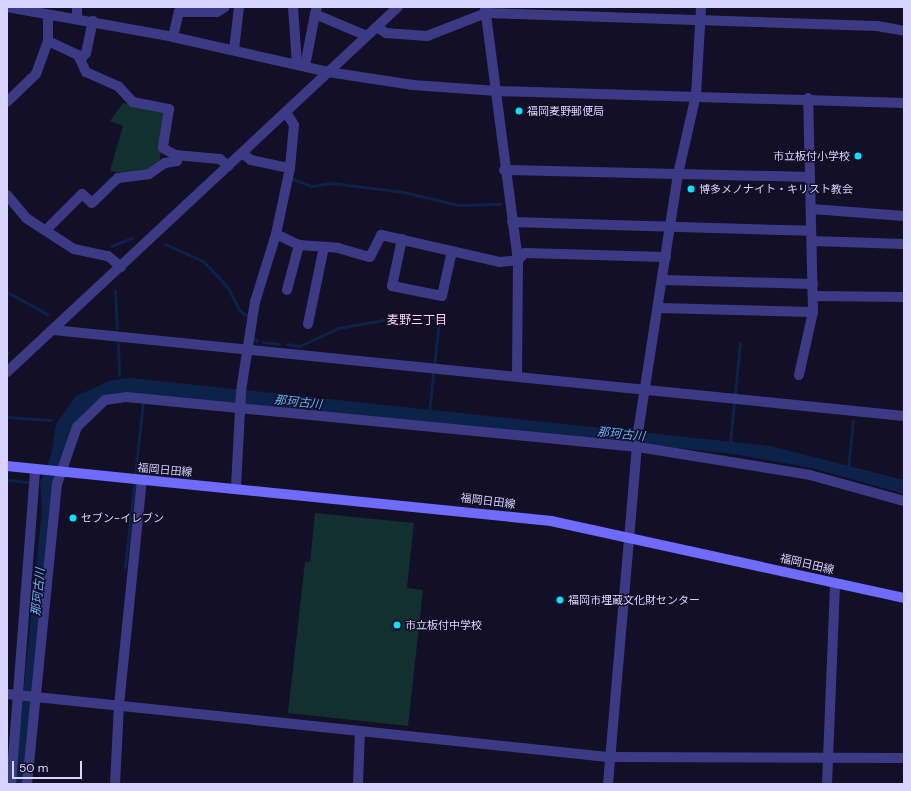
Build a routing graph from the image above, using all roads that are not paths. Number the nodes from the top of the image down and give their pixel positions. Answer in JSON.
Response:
{"nodes":[{"id":1,"x":7,"y":7,"type":"edge"},
{"id":2,"x":77,"y":7,"type":"edge"},
{"id":3,"x":225,"y":7,"type":"edge"},
{"id":4,"x":239,"y":7,"type":"edge"},
{"id":5,"x":293,"y":7,"type":"edge"},
{"id":6,"x":398,"y":7,"type":"edge"},
{"id":7,"x":701,"y":7,"type":"edge"},
{"id":8,"x":316,"y":10,"type":"edge"},
{"id":9,"x":486,"y":10,"type":"edge"},
{"id":10,"x":48,"y":16,"type":"junction"},
{"id":11,"x":77,"y":19,"type":"junction"},
{"id":12,"x":701,"y":20,"type":"junction"},
{"id":13,"x":93,"y":21,"type":"junction"},
{"id":14,"x":377,"y":27,"type":"junction"},
{"id":15,"x":904,"y":31,"type":"edge"},
{"id":16,"x":367,"y":36,"type":"junction"},
{"id":17,"x":174,"y":37,"type":"junction"},
{"id":18,"x":48,"y":41,"type":"junction"},
{"id":19,"x":234,"y":50,"type":"junction"},
{"id":20,"x":81,"y":59,"type":"junction"},
{"id":21,"x":301,"y":65,"type":"junction"},
{"id":22,"x":328,"y":72,"type":"junction"},
{"id":23,"x":497,"y":91,"type":"junction"},
{"id":24,"x":696,"y":95,"type":"junction"},
{"id":25,"x":808,"y":98,"type":"junction"},
{"id":26,"x":7,"y":102,"type":"edge"},
{"id":27,"x":904,"y":103,"type":"edge"},
{"id":28,"x":286,"y":112,"type":"junction"},
{"id":29,"x":242,"y":153,"type":"junction"},
{"id":30,"x":179,"y":155,"type":"junction"},
{"id":31,"x":228,"y":166,"type":"junction"},
{"id":32,"x":290,"y":168,"type":"junction"},
{"id":33,"x":504,"y":170,"type":"junction"},
{"id":34,"x":678,"y":174,"type":"junction"},
{"id":35,"x":810,"y":177,"type":"junction"},
{"id":36,"x":7,"y":195,"type":"edge"},
{"id":37,"x":812,"y":209,"type":"junction"},
{"id":38,"x":904,"y":216,"type":"edge"},
{"id":39,"x":512,"y":222,"type":"junction"},
{"id":40,"x":670,"y":226,"type":"junction"},
{"id":41,"x":46,"y":230,"type":"junction"},
{"id":42,"x":276,"y":234,"type":"junction"},
{"id":43,"x":812,"y":236,"type":"junction"},
{"id":44,"x":402,"y":239,"type":"junction"},
{"id":45,"x":904,"y":244,"type":"edge"},
{"id":46,"x":299,"y":245,"type":"junction"},
{"id":47,"x":324,"y":247,"type":"junction"},
{"id":48,"x":452,"y":251,"type":"junction"},
{"id":49,"x":666,"y":257,"type":"junction"},
{"id":50,"x":518,"y":260,"type":"junction"},
{"id":51,"x":121,"y":267,"type":"junction"},
{"id":52,"x":663,"y":280,"type":"junction"},
{"id":53,"x":813,"y":284,"type":"junction"},
{"id":54,"x":287,"y":290,"type":"dead end"},
{"id":55,"x":813,"y":296,"type":"junction"},
{"id":56,"x":904,"y":297,"type":"edge"},
{"id":57,"x":659,"y":308,"type":"junction"},
{"id":58,"x":813,"y":312,"type":"junction"},
{"id":59,"x":308,"y":324,"type":"dead end"},
{"id":60,"x":54,"y":330,"type":"junction"},
{"id":61,"x":249,"y":351,"type":"junction"},
{"id":62,"x":7,"y":372,"type":"edge"},
{"id":63,"x":799,"y":375,"type":"dead end"},
{"id":64,"x":517,"y":376,"type":"junction"},
{"id":65,"x":646,"y":388,"type":"junction"},
{"id":66,"x":240,"y":410,"type":"junction"},
{"id":67,"x":904,"y":416,"type":"edge"},
{"id":68,"x":638,"y":447,"type":"junction"},
{"id":69,"x":7,"y":466,"type":"edge"},
{"id":70,"x":37,"y":469,"type":"junction"},
{"id":71,"x":63,"y":472,"type":"junction"},
{"id":72,"x":142,"y":480,"type":"junction"},
{"id":73,"x":236,"y":488,"type":"junction"},
{"id":74,"x":904,"y":501,"type":"edge"},
{"id":75,"x":628,"y":536,"type":"junction"},
{"id":76,"x":836,"y":583,"type":"junction"},
{"id":77,"x":904,"y":598,"type":"edge"},
{"id":78,"x":12,"y":694,"type":"edge"},
{"id":79,"x":36,"y":697,"type":"junction"},
{"id":80,"x":119,"y":705,"type":"junction"},
{"id":81,"x":360,"y":731,"type":"junction"},
{"id":82,"x":608,"y":757,"type":"junction"},
{"id":83,"x":828,"y":758,"type":"junction"},
{"id":84,"x":904,"y":758,"type":"edge"},
{"id":85,"x":12,"y":784,"type":"edge"},
{"id":86,"x":27,"y":784,"type":"edge"},
{"id":87,"x":115,"y":784,"type":"edge"},
{"id":88,"x":358,"y":784,"type":"edge"},
{"id":89,"x":608,"y":784,"type":"edge"},
{"id":90,"x":827,"y":784,"type":"edge"}],
"edges":[{"from":1,"to":10,"type":"street"},
{"from":2,"to":11,"type":"street"},
{"from":3,"to":17,"type":"street"},
{"from":4,"to":19,"type":"street"},
{"from":5,"to":21,"type":"street"},
{"from":6,"to":14,"type":"street"},
{"from":7,"to":12,"type":"street"},
{"from":8,"to":16,"type":"street"},
{"from":8,"to":21,"type":"street"},
{"from":9,"to":12,"type":"street"},
{"from":9,"to":14,"type":"street"},
{"from":9,"to":23,"type":"street"},
{"from":10,"to":11,"type":"street"},
{"from":10,"to":18,"type":"street"},
{"from":11,"to":13,"type":"street"},
{"from":12,"to":15,"type":"street"},
{"from":12,"to":24,"type":"street"},
{"from":13,"to":17,"type":"street"},
{"from":13,"to":20,"type":"street"},
{"from":14,"to":16,"type":"street"},
{"from":16,"to":22,"type":"street"},
{"from":17,"to":19,"type":"street"},
{"from":18,"to":20,"type":"street"},
{"from":18,"to":26,"type":"street"},
{"from":19,"to":21,"type":"street"},
{"from":20,"to":30,"type":"street"},
{"from":21,"to":22,"type":"street"},
{"from":22,"to":23,"type":"street"},
{"from":22,"to":28,"type":"street"},
{"from":23,"to":24,"type":"street"},
{"from":23,"to":33,"type":"street"},
{"from":24,"to":25,"type":"street"},
{"from":24,"to":34,"type":"street"},
{"from":25,"to":27,"type":"street"},
{"from":25,"to":35,"type":"street"},
{"from":28,"to":29,"type":"street"},
{"from":28,"to":32,"type":"street"},
{"from":29,"to":31,"type":"street"},
{"from":29,"to":32,"type":"street"},
{"from":30,"to":31,"type":"street"},
{"from":30,"to":41,"type":"street"},
{"from":31,"to":51,"type":"street"},
{"from":32,"to":42,"type":"street"},
{"from":33,"to":34,"type":"street"},
{"from":33,"to":39,"type":"street"},
{"from":34,"to":35,"type":"street"},
{"from":34,"to":40,"type":"street"},
{"from":35,"to":37,"type":"street"},
{"from":36,"to":41,"type":"street"},
{"from":37,"to":38,"type":"street"},
{"from":37,"to":43,"type":"street"},
{"from":39,"to":40,"type":"street"},
{"from":39,"to":50,"type":"street"},
{"from":40,"to":43,"type":"street"},
{"from":40,"to":49,"type":"street"},
{"from":41,"to":51,"type":"street"},
{"from":42,"to":46,"type":"street"},
{"from":42,"to":61,"type":"street"},
{"from":43,"to":45,"type":"street"},
{"from":43,"to":53,"type":"street"},
{"from":44,"to":47,"type":"street"},
{"from":44,"to":48,"type":"street"},
{"from":44,"to":48,"type":"street"},
{"from":46,"to":47,"type":"street"},
{"from":46,"to":54,"type":"street"},
{"from":47,"to":59,"type":"street"},
{"from":48,"to":50,"type":"street"},
{"from":49,"to":50,"type":"street"},
{"from":49,"to":52,"type":"street"},
{"from":50,"to":64,"type":"street"},
{"from":51,"to":60,"type":"street"},
{"from":52,"to":53,"type":"street"},
{"from":52,"to":57,"type":"street"},
{"from":53,"to":55,"type":"street"},
{"from":55,"to":56,"type":"street"},
{"from":55,"to":58,"type":"street"},
{"from":57,"to":58,"type":"street"},
{"from":57,"to":65,"type":"street"},
{"from":58,"to":63,"type":"street"},
{"from":60,"to":61,"type":"street"},
{"from":60,"to":62,"type":"street"},
{"from":61,"to":64,"type":"street"},
{"from":61,"to":66,"type":"street"},
{"from":64,"to":65,"type":"street"},
{"from":65,"to":67,"type":"street"},
{"from":65,"to":68,"type":"street"},
{"from":66,"to":68,"type":"street"},
{"from":66,"to":71,"type":"street"},
{"from":66,"to":73,"type":"street"},
{"from":68,"to":74,"type":"street"},
{"from":68,"to":75,"type":"street"},
{"from":69,"to":70,"type":"main road"},
{"from":70,"to":71,"type":"main road","name":"福岡日田線"},
{"from":70,"to":78,"type":"street"},
{"from":71,"to":72,"type":"main road","name":"福岡日田線"},
{"from":71,"to":79,"type":"street"},
{"from":72,"to":73,"type":"main road","name":"福岡日田線"},
{"from":72,"to":80,"type":"street"},
{"from":73,"to":75,"type":"main road","name":"福岡日田線"},
{"from":75,"to":76,"type":"main road","name":"福岡日田線"},
{"from":75,"to":82,"type":"street"},
{"from":76,"to":77,"type":"main road","name":"福岡日田線"},
{"from":76,"to":83,"type":"street"},
{"from":78,"to":79,"type":"street"},
{"from":78,"to":85,"type":"street"},
{"from":79,"to":80,"type":"street"},
{"from":79,"to":86,"type":"street"},
{"from":80,"to":81,"type":"street"},
{"from":80,"to":87,"type":"street"},
{"from":81,"to":82,"type":"street"},
{"from":81,"to":88,"type":"street"},
{"from":82,"to":83,"type":"street"},
{"from":82,"to":89,"type":"street"},
{"from":83,"to":84,"type":"street"},
{"from":83,"to":90,"type":"street"}]}
